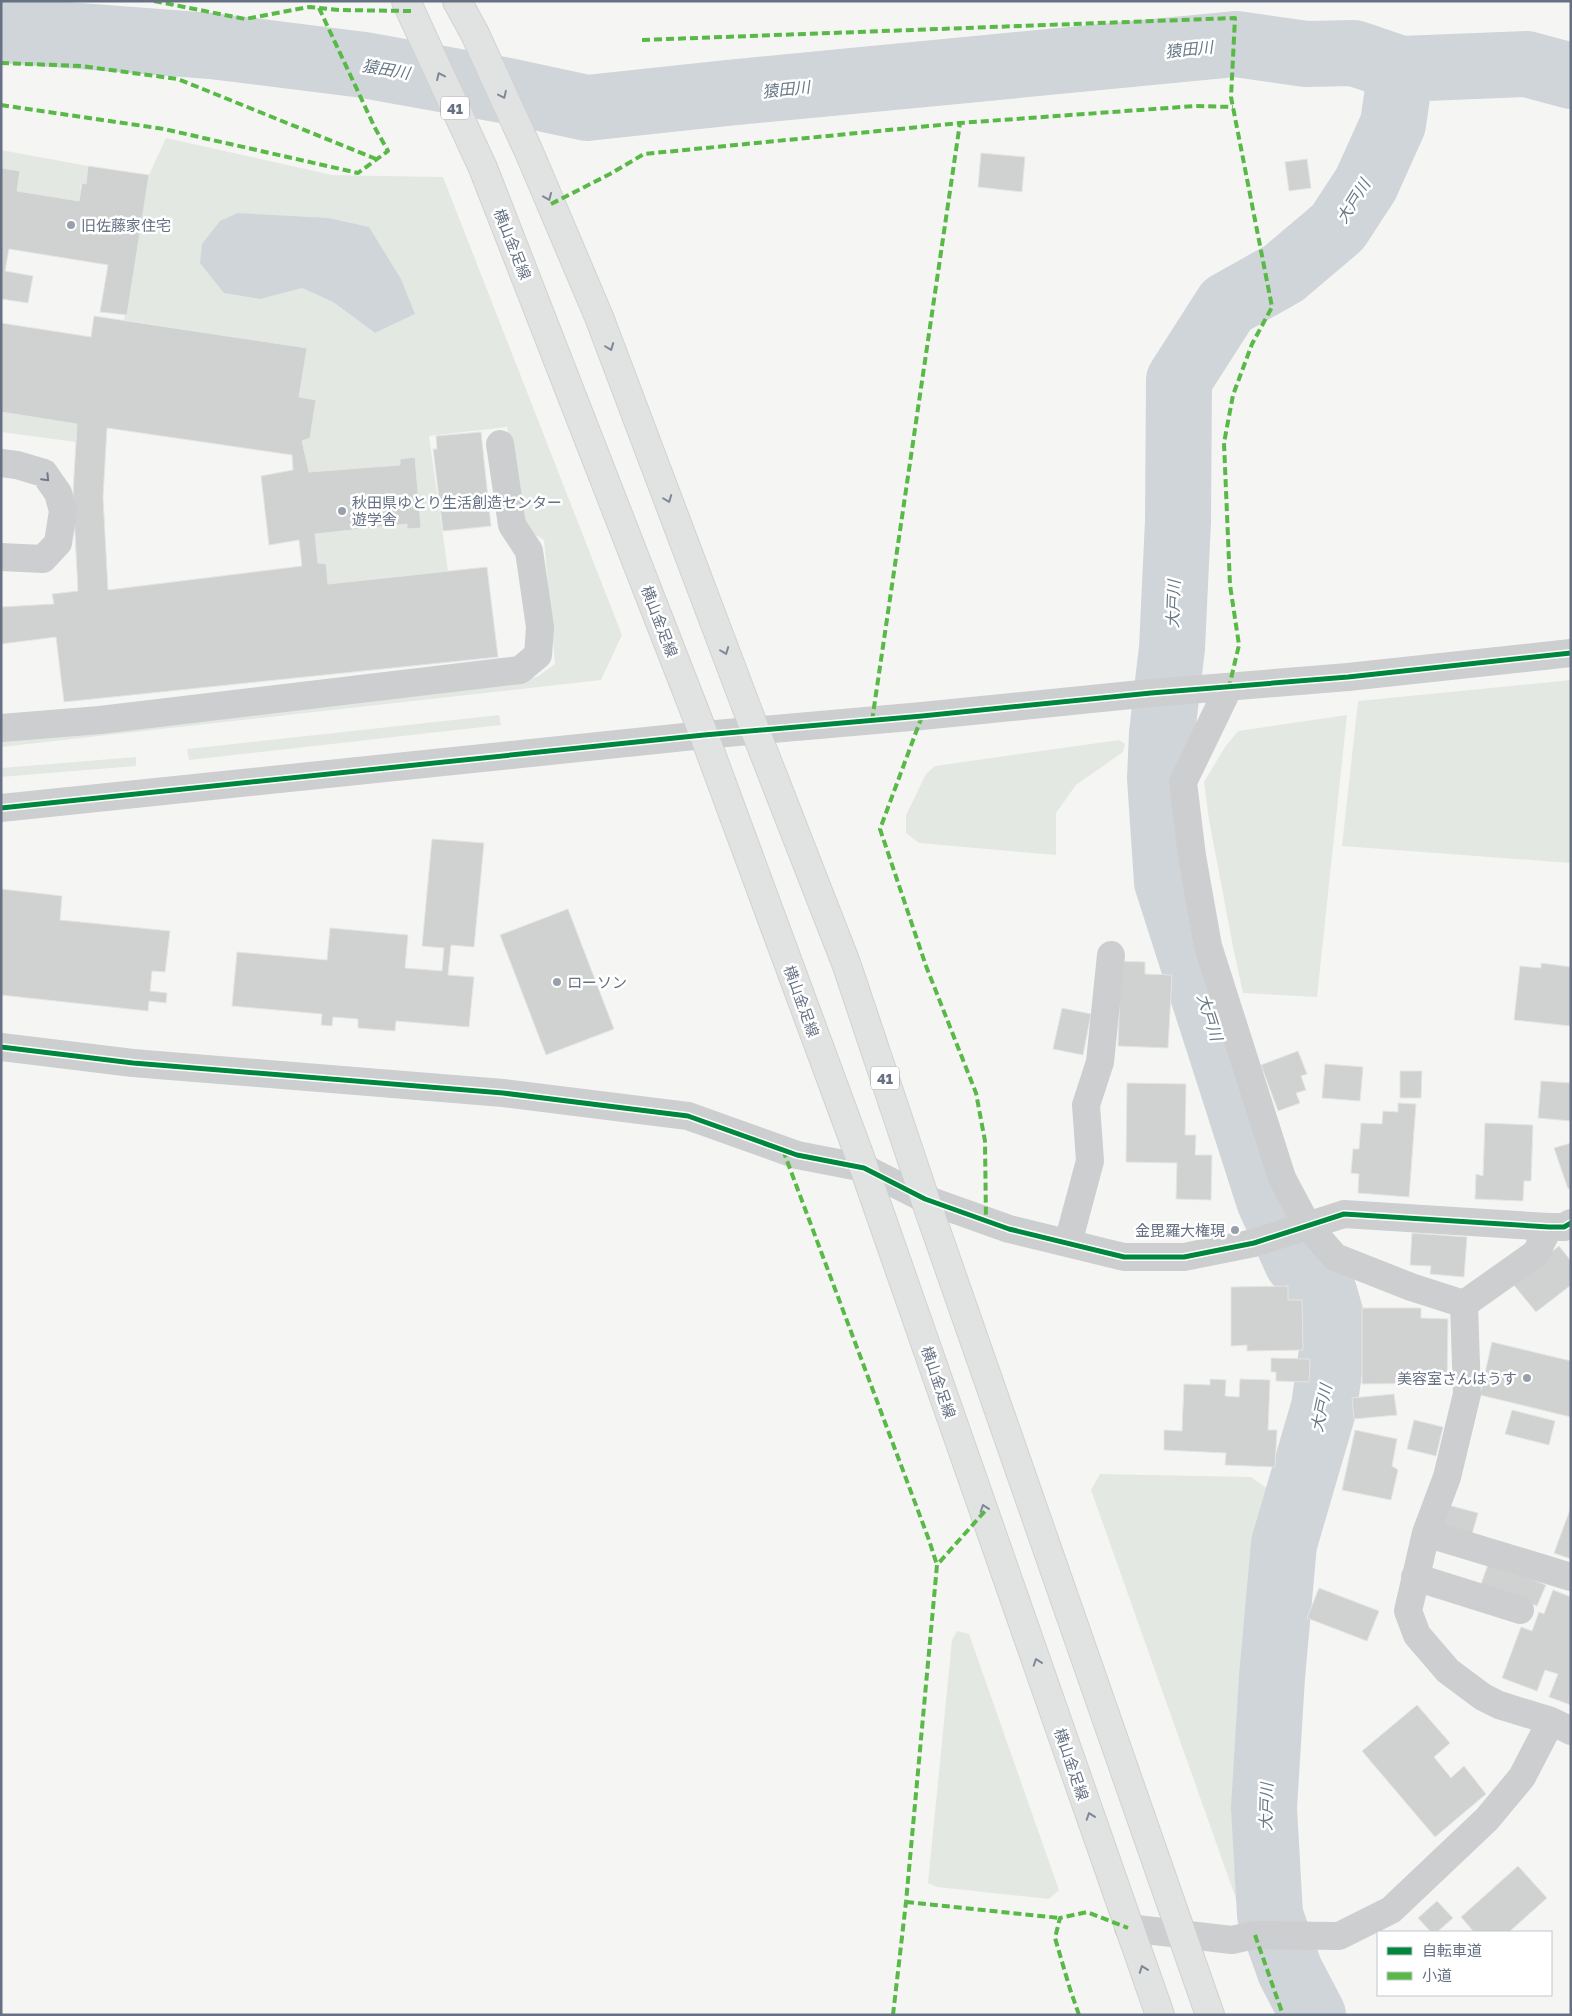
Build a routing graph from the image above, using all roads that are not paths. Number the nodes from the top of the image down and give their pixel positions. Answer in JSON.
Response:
{"nodes":[{"id":1,"x":406,"y":1,"type":"edge"},
{"id":2,"x":457,"y":1,"type":"edge"},
{"id":3,"x":500,"y":444,"type":"dead end"},
{"id":4,"x":1,"y":463,"type":"edge"},
{"id":5,"x":1,"y":557,"type":"edge"},
{"id":6,"x":1571,"y":653,"type":"edge"},
{"id":7,"x":1229,"y":687,"type":"junction"},
{"id":8,"x":1,"y":728,"type":"edge"},
{"id":9,"x":755,"y":730,"type":"junction"},
{"id":10,"x":704,"y":735,"type":"junction"},
{"id":11,"x":1,"y":808,"type":"edge"},
{"id":12,"x":1111,"y":955,"type":"dead end"},
{"id":13,"x":1,"y":1048,"type":"edge"},
{"id":14,"x":864,"y":1168,"type":"junction"},
{"id":15,"x":926,"y":1199,"type":"junction"},
{"id":16,"x":1560,"y":1225,"type":"edge"},
{"id":17,"x":1305,"y":1226,"type":"junction"},
{"id":18,"x":1068,"y":1243,"type":"junction"},
{"id":19,"x":1464,"y":1304,"type":"junction"},
{"id":20,"x":1426,"y":1533,"type":"junction"},
{"id":21,"x":1415,"y":1576,"type":"junction"},
{"id":22,"x":1571,"y":1577,"type":"edge"},
{"id":23,"x":1520,"y":1610,"type":"dead end"},
{"id":24,"x":1561,"y":1726,"type":"edge"},
{"id":25,"x":1128,"y":1928,"type":"junction"},
{"id":26,"x":1181,"y":1934,"type":"junction"},
{"id":27,"x":1160,"y":2015,"type":"edge"},
{"id":28,"x":1210,"y":2015,"type":"edge"}],
"edges":[{"from":10,"to":1,"type":"main road","name":"横山金足線","number":"41","one_way":true},
{"from":2,"to":9,"type":"main road","number":"41","one_way":true},
{"from":3,"to":8,"type":"street"},
{"from":4,"to":5,"type":"street","one_way":true},
{"from":6,"to":7,"type":"street"},
{"from":7,"to":9,"type":"street"},
{"from":7,"to":17,"type":"street"},
{"from":9,"to":10,"type":"street"},
{"from":9,"to":15,"type":"main road","number":"41"},
{"from":10,"to":11,"type":"street"},
{"from":10,"to":14,"type":"main road","name":"横山金足線","number":"41"},
{"from":12,"to":18,"type":"street"},
{"from":13,"to":14,"type":"street"},
{"from":14,"to":15,"type":"street"},
{"from":25,"to":14,"type":"main road","name":"横山金足線","number":"41","one_way":true},
{"from":15,"to":18,"type":"street"},
{"from":15,"to":26,"type":"main road","number":"41"},
{"from":16,"to":17,"type":"street"},
{"from":16,"to":19,"type":"street"},
{"from":17,"to":18,"type":"street"},
{"from":17,"to":19,"type":"street"},
{"from":19,"to":20,"type":"street"},
{"from":20,"to":21,"type":"street"},
{"from":20,"to":22,"type":"street"},
{"from":21,"to":23,"type":"street"},
{"from":21,"to":24,"type":"street"},
{"from":24,"to":26,"type":"street"},
{"from":25,"to":26,"type":"street"},
{"from":27,"to":25,"type":"main road","name":"横山金足線","number":"41","one_way":true},
{"from":26,"to":28,"type":"main road","number":"41"}]}
